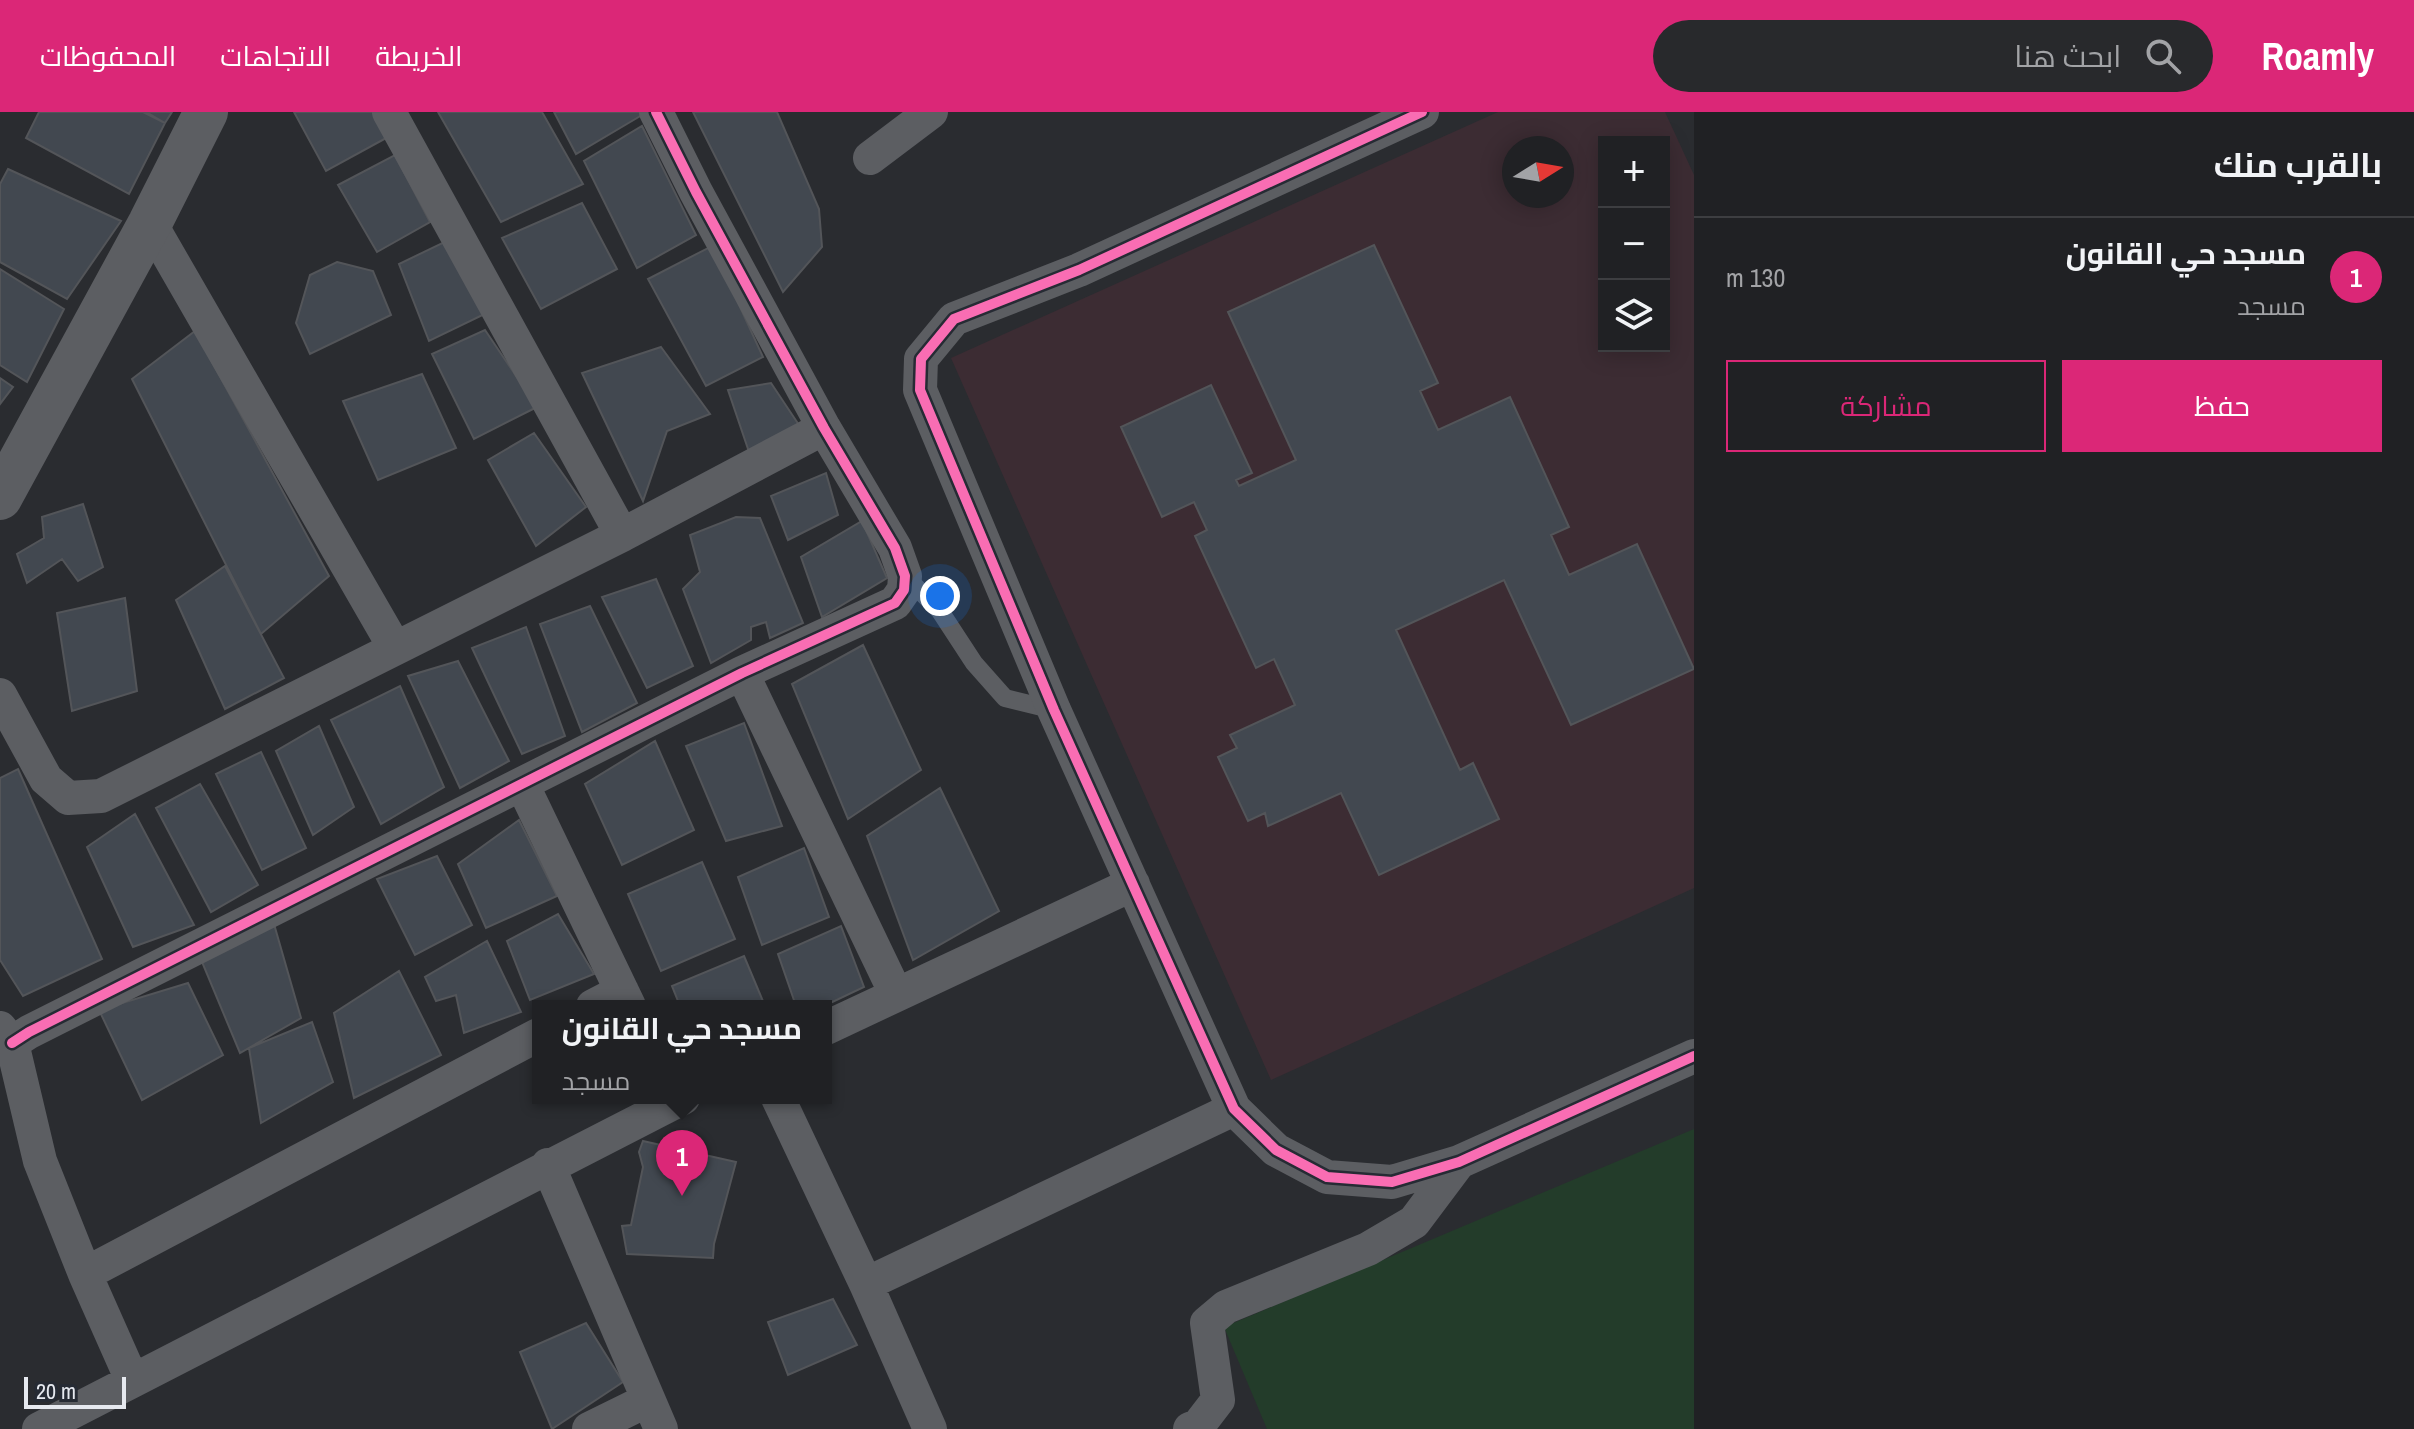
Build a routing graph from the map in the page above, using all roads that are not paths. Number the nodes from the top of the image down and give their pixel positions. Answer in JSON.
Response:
{"nodes":[{"id":1,"x":206,"y":112,"type":"edge"},
{"id":2,"x":389,"y":112,"type":"edge"},
{"id":3,"x":656,"y":112,"type":"edge"},
{"id":4,"x":931,"y":112,"type":"edge"},
{"id":5,"x":1422,"y":112,"type":"edge"},
{"id":6,"x":870,"y":158,"type":"dead end"},
{"id":7,"x":150,"y":223,"type":"junction"},
{"id":8,"x":824,"y":428,"type":"junction"},
{"id":9,"x":0,"y":498,"type":"edge"},
{"id":10,"x":622,"y":535,"type":"junction"},
{"id":11,"x":905,"y":576,"type":"junction"},
{"id":12,"x":395,"y":648,"type":"junction"},
{"id":13,"x":742,"y":673,"type":"junction"},
{"id":14,"x":0,"y":695,"type":"edge"},
{"id":15,"x":1054,"y":710,"type":"junction"},
{"id":16,"x":522,"y":784,"type":"junction"},
{"id":17,"x":1133,"y":884,"type":"junction"},
{"id":18,"x":896,"y":994,"type":"junction"},
{"id":19,"x":615,"y":1000,"type":"edge"},
{"id":20,"x":832,"y":1025,"type":"edge"},
{"id":21,"x":6,"y":1036,"type":"edge"},
{"id":22,"x":532,"y":1038,"type":"edge"},
{"id":23,"x":1694,"y":1056,"type":"edge"},
{"id":24,"x":667,"y":1104,"type":"edge"},
{"id":25,"x":781,"y":1104,"type":"edge"},
{"id":26,"x":1234,"y":1109,"type":"junction"},
{"id":27,"x":1459,"y":1162,"type":"junction"},
{"id":28,"x":548,"y":1165,"type":"junction"},
{"id":29,"x":85,"y":1274,"type":"junction"},
{"id":30,"x":866,"y":1284,"type":"junction"},
{"id":31,"x":132,"y":1380,"type":"junction"},
{"id":32,"x":655,"y":1414,"type":"edge"},
{"id":33,"x":39,"y":1429,"type":"edge"},
{"id":34,"x":589,"y":1429,"type":"edge"},
{"id":35,"x":930,"y":1429,"type":"edge"},
{"id":36,"x":1190,"y":1429,"type":"edge"}],
"edges":[{"from":1,"to":7,"type":"street"},
{"from":2,"to":10,"type":"street"},
{"from":3,"to":8,"type":"street"},
{"from":4,"to":6,"type":"street"},
{"from":5,"to":15,"type":"street"},
{"from":7,"to":9,"type":"street"},
{"from":7,"to":12,"type":"street"},
{"from":8,"to":10,"type":"street"},
{"from":8,"to":11,"type":"street"},
{"from":10,"to":12,"type":"street"},
{"from":11,"to":13,"type":"street"},
{"from":11,"to":15,"type":"lane"},
{"from":12,"to":14,"type":"street"},
{"from":13,"to":16,"type":"street"},
{"from":13,"to":18,"type":"street"},
{"from":15,"to":17,"type":"street"},
{"from":16,"to":19,"type":"street"},
{"from":16,"to":21,"type":"street"},
{"from":17,"to":18,"type":"street"},
{"from":17,"to":26,"type":"street"},
{"from":18,"to":20,"type":"street"},
{"from":21,"to":29,"type":"street"},
{"from":22,"to":29,"type":"street"},
{"from":23,"to":27,"type":"street"},
{"from":24,"to":28,"type":"street"},
{"from":25,"to":30,"type":"street"},
{"from":26,"to":27,"type":"street"},
{"from":26,"to":30,"type":"street"},
{"from":27,"to":36,"type":"street"},
{"from":28,"to":31,"type":"street"},
{"from":28,"to":32,"type":"street"},
{"from":29,"to":31,"type":"street"},
{"from":30,"to":35,"type":"street"},
{"from":31,"to":33,"type":"street"},
{"from":32,"to":34,"type":"street"}]}
